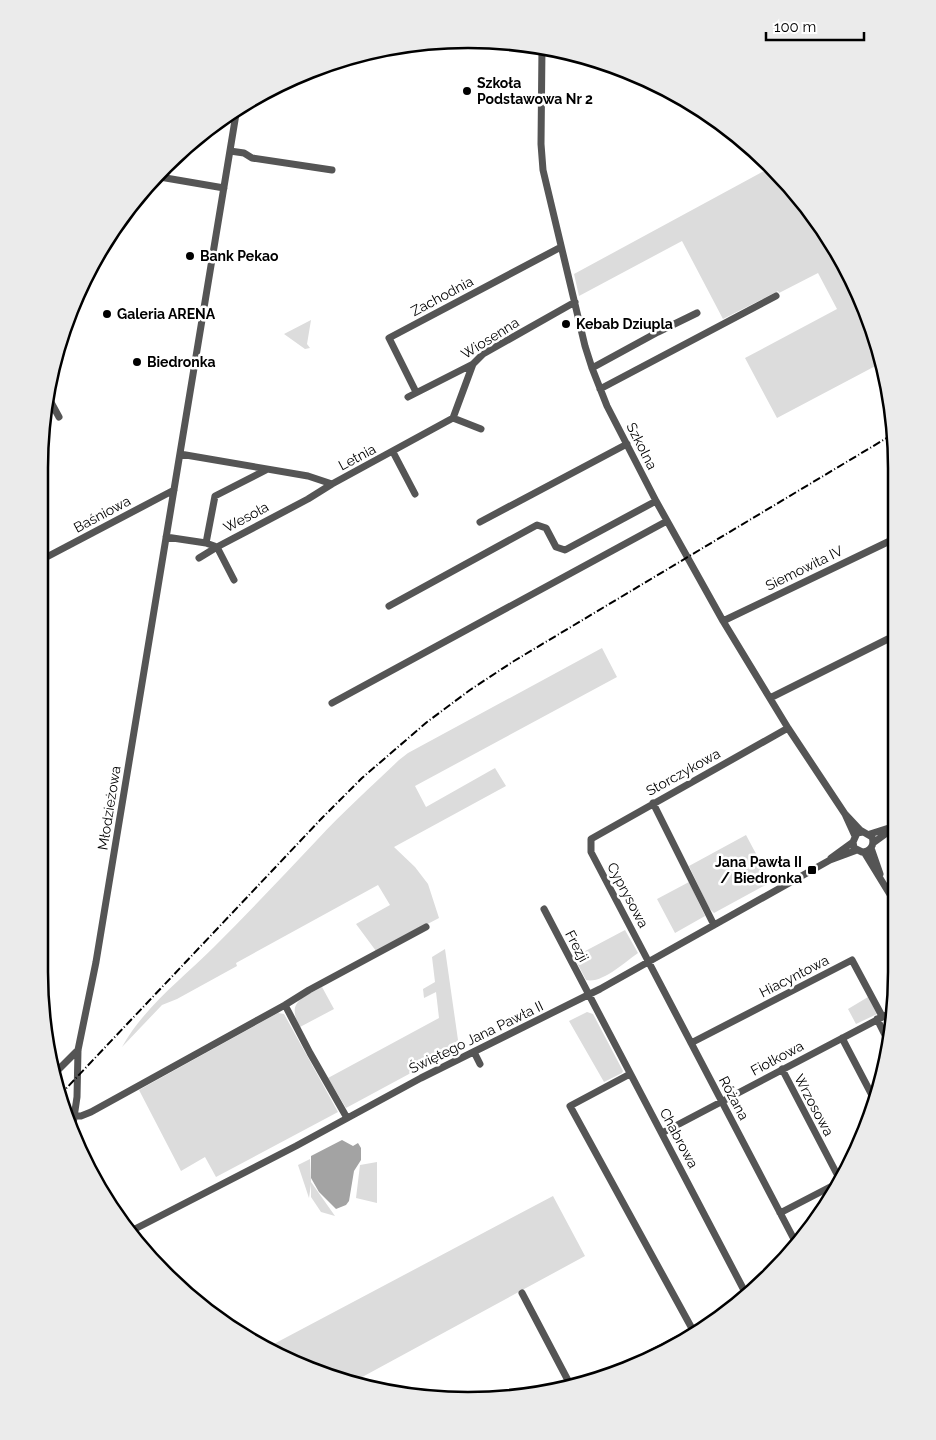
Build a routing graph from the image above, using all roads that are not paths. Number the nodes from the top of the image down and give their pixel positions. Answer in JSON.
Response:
{"nodes":[{"id":1,"x":542,"y":55,"type":"edge"},
{"id":2,"x":236,"y":117,"type":"edge"},
{"id":3,"x":230,"y":150,"type":"junction"},
{"id":4,"x":332,"y":170,"type":"dead end"},
{"id":5,"x":165,"y":178,"type":"edge"},
{"id":6,"x":224,"y":188,"type":"junction"},
{"id":7,"x":561,"y":247,"type":"junction"},
{"id":8,"x":776,"y":296,"type":"dead end"},
{"id":9,"x":575,"y":302,"type":"junction"},
{"id":10,"x":697,"y":313,"type":"dead end"},
{"id":11,"x":473,"y":364,"type":"junction"},
{"id":12,"x":592,"y":368,"type":"junction"},
{"id":13,"x":600,"y":389,"type":"junction"},
{"id":14,"x":416,"y":392,"type":"junction"},
{"id":15,"x":408,"y":397,"type":"dead end"},
{"id":16,"x":52,"y":405,"type":"edge"},
{"id":17,"x":59,"y":417,"type":"dead end"},
{"id":18,"x":453,"y":418,"type":"junction"},
{"id":19,"x":481,"y":429,"type":"dead end"},
{"id":20,"x":627,"y":444,"type":"junction"},
{"id":21,"x":393,"y":452,"type":"junction"},
{"id":22,"x":180,"y":454,"type":"junction"},
{"id":23,"x":266,"y":470,"type":"junction"},
{"id":24,"x":332,"y":484,"type":"junction"},
{"id":25,"x":174,"y":490,"type":"junction"},
{"id":26,"x":414,"y":494,"type":"dead end"},
{"id":27,"x":656,"y":500,"type":"junction"},
{"id":28,"x":667,"y":521,"type":"junction"},
{"id":29,"x":480,"y":522,"type":"dead end"},
{"id":30,"x":166,"y":537,"type":"junction"},
{"id":31,"x":888,"y":542,"type":"edge"},
{"id":32,"x":206,"y":543,"type":"junction"},
{"id":33,"x":217,"y":547,"type":"junction"},
{"id":34,"x":48,"y":557,"type":"edge"},
{"id":35,"x":199,"y":558,"type":"dead end"},
{"id":36,"x":234,"y":580,"type":"dead end"},
{"id":37,"x":389,"y":606,"type":"dead end"},
{"id":38,"x":723,"y":622,"type":"junction"},
{"id":39,"x":888,"y":639,"type":"dead end"},
{"id":40,"x":770,"y":698,"type":"junction"},
{"id":41,"x":332,"y":703,"type":"dead end"},
{"id":42,"x":788,"y":728,"type":"junction"},
{"id":43,"x":654,"y":802,"type":"junction"},
{"id":44,"x":845,"y":814,"type":"junction"},
{"id":45,"x":888,"y":828,"type":"edge"},
{"id":46,"x":888,"y":831,"type":"edge"},
{"id":47,"x":867,"y":833,"type":"junction"},
{"id":48,"x":591,"y":839,"type":"joint"},
{"id":49,"x":854,"y":839,"type":"junction"},
{"id":50,"x":872,"y":845,"type":"junction"},
{"id":51,"x":861,"y":851,"type":"junction"},
{"id":52,"x":830,"y":860,"type":"junction"},
{"id":53,"x":880,"y":877,"type":"junction"},
{"id":54,"x":888,"y":891,"type":"edge"},
{"id":55,"x":544,"y":910,"type":"dead end"},
{"id":56,"x":714,"y":925,"type":"junction"},
{"id":57,"x":426,"y":927,"type":"dead end"},
{"id":58,"x":648,"y":962,"type":"junction"},
{"id":59,"x":589,"y":994,"type":"junction"},
{"id":60,"x":285,"y":1005,"type":"junction"},
{"id":61,"x":886,"y":1015,"type":"edge"},
{"id":62,"x":879,"y":1018,"type":"junction"},
{"id":63,"x":884,"y":1030,"type":"edge"},
{"id":64,"x":842,"y":1038,"type":"junction"},
{"id":65,"x":691,"y":1043,"type":"junction"},
{"id":66,"x":78,"y":1050,"type":"junction"},
{"id":67,"x":474,"y":1052,"type":"junction"},
{"id":68,"x":480,"y":1064,"type":"dead end"},
{"id":69,"x":59,"y":1068,"type":"edge"},
{"id":70,"x":782,"y":1069,"type":"junction"},
{"id":71,"x":630,"y":1074,"type":"junction"},
{"id":72,"x":871,"y":1092,"type":"edge"},
{"id":73,"x":722,"y":1101,"type":"junction"},
{"id":74,"x":75,"y":1116,"type":"joint"},
{"id":75,"x":347,"y":1118,"type":"junction"},
{"id":76,"x":662,"y":1133,"type":"junction"},
{"id":77,"x":837,"y":1173,"type":"edge"},
{"id":78,"x":829,"y":1188,"type":"edge"},
{"id":79,"x":780,"y":1213,"type":"junction"},
{"id":80,"x":135,"y":1229,"type":"edge"},
{"id":81,"x":793,"y":1238,"type":"edge"},
{"id":82,"x":744,"y":1289,"type":"edge"},
{"id":83,"x":522,"y":1293,"type":"dead end"},
{"id":84,"x":691,"y":1328,"type":"edge"},
{"id":85,"x":568,"y":1380,"type":"edge"}],
"edges":[{"from":1,"to":7,"type":"street","name":"Szkolna"},
{"from":2,"to":3,"type":"street","name":"Młodzieżowa"},
{"from":3,"to":4,"type":"street"},
{"from":3,"to":6,"type":"street","name":"Młodzieżowa"},
{"from":5,"to":6,"type":"street"},
{"from":6,"to":22,"type":"street","name":"Młodzieżowa"},
{"from":7,"to":9,"type":"street","name":"Szkolna"},
{"from":7,"to":14,"type":"street","name":"Zachodnia"},
{"from":8,"to":13,"type":"street"},
{"from":9,"to":11,"type":"street","name":"Wiosenna"},
{"from":9,"to":12,"type":"street","name":"Szkolna"},
{"from":10,"to":12,"type":"street"},
{"from":11,"to":14,"type":"street","name":"Wiosenna"},
{"from":11,"to":18,"type":"street"},
{"from":12,"to":13,"type":"street","name":"Szkolna"},
{"from":13,"to":20,"type":"street","name":"Szkolna"},
{"from":14,"to":15,"type":"street","name":"Wiosenna"},
{"from":16,"to":17,"type":"street"},
{"from":18,"to":19,"type":"street"},
{"from":18,"to":21,"type":"street","name":"Letnia"},
{"from":20,"to":27,"type":"street","name":"Szkolna"},
{"from":20,"to":29,"type":"street"},
{"from":21,"to":24,"type":"street","name":"Letnia"},
{"from":21,"to":26,"type":"street"},
{"from":22,"to":23,"type":"street","name":"Letnia"},
{"from":22,"to":25,"type":"street","name":"Młodzieżowa"},
{"from":23,"to":24,"type":"street","name":"Letnia"},
{"from":23,"to":32,"type":"street"},
{"from":24,"to":33,"type":"street","name":"Wesoła"},
{"from":25,"to":30,"type":"street","name":"Młodzieżowa"},
{"from":25,"to":34,"type":"street","name":"Baśniowa"},
{"from":27,"to":28,"type":"street","name":"Szkolna"},
{"from":27,"to":37,"type":"street"},
{"from":28,"to":38,"type":"street","name":"Szkolna"},
{"from":28,"to":41,"type":"street"},
{"from":30,"to":32,"type":"street","name":"Wesoła"},
{"from":30,"to":66,"type":"street","name":"Młodzieżowa"},
{"from":31,"to":38,"type":"street","name":"Siemowita IV"},
{"from":32,"to":33,"type":"street","name":"Wesoła"},
{"from":33,"to":35,"type":"street"},
{"from":33,"to":36,"type":"street"},
{"from":38,"to":40,"type":"street","name":"Szkolna"},
{"from":39,"to":40,"type":"street"},
{"from":40,"to":42,"type":"street","name":"Szkolna"},
{"from":42,"to":43,"type":"street","name":"Storczykowa"},
{"from":42,"to":44,"type":"street","name":"Szkolna"},
{"from":43,"to":48,"type":"street","name":"Storczykowa"},
{"from":43,"to":56,"type":"street"},
{"from":44,"to":47,"type":"street","name":"Szkolna"},
{"from":44,"to":49,"type":"street","name":"Szkolna"},
{"from":45,"to":47,"type":"street"},
{"from":46,"to":50,"type":"street"},
{"from":47,"to":49,"type":"street","name":"Świętego Jana Pawła II"},
{"from":47,"to":50,"type":"street"},
{"from":48,"to":58,"type":"street","name":"Cyprysowa"},
{"from":49,"to":51,"type":"street","name":"Szkolna"},
{"from":49,"to":52,"type":"street","name":"Świętego Jana Pawła II"},
{"from":50,"to":51,"type":"street","name":"Świętego Jana Pawła II"},
{"from":50,"to":53,"type":"street"},
{"from":51,"to":52,"type":"street","name":"Świętego Jana Pawła II"},
{"from":51,"to":53,"type":"street"},
{"from":52,"to":56,"type":"street","name":"Świętego Jana Pawła II"},
{"from":53,"to":54,"type":"street"},
{"from":55,"to":59,"type":"street","name":"Frezji"},
{"from":56,"to":58,"type":"street","name":"Świętego Jana Pawła II"},
{"from":57,"to":60,"type":"street"},
{"from":58,"to":59,"type":"street","name":"Świętego Jana Pawła II"},
{"from":58,"to":65,"type":"street","name":"Różana"},
{"from":59,"to":67,"type":"street","name":"Świętego Jana Pawła II"},
{"from":59,"to":71,"type":"street","name":"Chabrowa"},
{"from":60,"to":74,"type":"street"},
{"from":60,"to":75,"type":"street"},
{"from":61,"to":62,"type":"street","name":"Fiołkowa"},
{"from":62,"to":63,"type":"street"},
{"from":62,"to":64,"type":"street","name":"Fiołkowa"},
{"from":62,"to":65,"type":"street","name":"Hiacyntowa"},
{"from":64,"to":70,"type":"street","name":"Fiołkowa"},
{"from":64,"to":72,"type":"street"},
{"from":65,"to":73,"type":"street","name":"Różana"},
{"from":66,"to":69,"type":"street"},
{"from":66,"to":74,"type":"street","name":"Młodzieżowa"},
{"from":67,"to":68,"type":"street"},
{"from":67,"to":75,"type":"street","name":"Świętego Jana Pawła II"},
{"from":70,"to":73,"type":"street","name":"Fiołkowa"},
{"from":70,"to":77,"type":"street","name":"Wrzosowa"},
{"from":71,"to":76,"type":"street","name":"Chabrowa"},
{"from":71,"to":84,"type":"street"},
{"from":73,"to":76,"type":"street","name":"Fiołkowa"},
{"from":73,"to":79,"type":"street","name":"Różana"},
{"from":75,"to":80,"type":"street","name":"Świętego Jana Pawła II"},
{"from":76,"to":82,"type":"street","name":"Chabrowa"},
{"from":78,"to":79,"type":"street"},
{"from":79,"to":81,"type":"street","name":"Różana"},
{"from":83,"to":85,"type":"street"}]}
